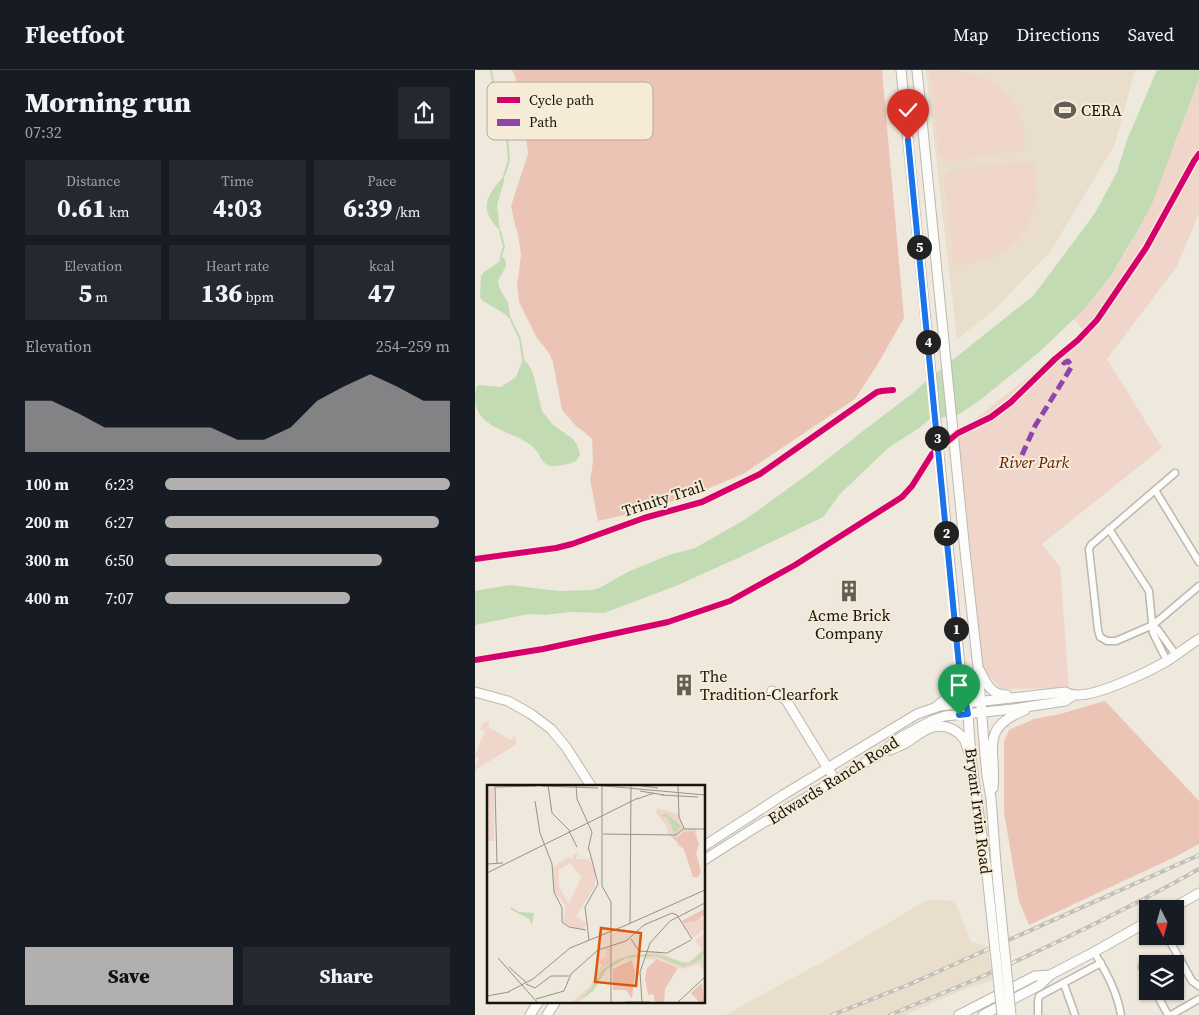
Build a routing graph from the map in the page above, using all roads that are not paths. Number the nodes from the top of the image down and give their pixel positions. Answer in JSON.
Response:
{"nodes":[{"id":1,"x":901,"y":70,"type":"edge"},
{"id":2,"x":917,"y":70,"type":"edge"},
{"id":3,"x":1175,"y":473,"type":"dead end"},
{"id":4,"x":1155,"y":490,"type":"junction"},
{"id":5,"x":1109,"y":529,"type":"junction"},
{"id":6,"x":1199,"y":562,"type":"edge"},
{"id":7,"x":1199,"y":586,"type":"edge"},
{"id":8,"x":1153,"y":625,"type":"junction"},
{"id":9,"x":1199,"y":639,"type":"edge"},
{"id":10,"x":1176,"y":654,"type":"junction"},
{"id":11,"x":1167,"y":661,"type":"junction"},
{"id":12,"x":959,"y":666,"type":"junction"},
{"id":13,"x":978,"y":667,"type":"junction"},
{"id":14,"x":772,"y":690,"type":"dead end"},
{"id":15,"x":475,"y":692,"type":"edge"},
{"id":16,"x":1073,"y":695,"type":"junction"},
{"id":17,"x":1037,"y":696,"type":"junction"},
{"id":18,"x":980,"y":701,"type":"junction"},
{"id":19,"x":966,"y":702,"type":"junction"},
{"id":20,"x":1040,"y":705,"type":"junction"},
{"id":21,"x":936,"y":707,"type":"junction"},
{"id":22,"x":981,"y":713,"type":"junction"},
{"id":23,"x":968,"y":714,"type":"junction"},
{"id":24,"x":878,"y":755,"type":"junction"},
{"id":25,"x":971,"y":758,"type":"junction"},
{"id":26,"x":828,"y":768,"type":"junction"},
{"id":27,"x":835,"y":780,"type":"junction"},
{"id":28,"x":590,"y":785,"type":"edge"},
{"id":29,"x":991,"y":798,"type":"junction"},
{"id":30,"x":773,"y":801,"type":"junction"},
{"id":31,"x":750,"y":831,"type":"junction"},
{"id":32,"x":705,"y":845,"type":"edge"},
{"id":33,"x":705,"y":859,"type":"edge"},
{"id":34,"x":1199,"y":893,"type":"edge"},
{"id":35,"x":1184,"y":902,"type":"edge"},
{"id":36,"x":1139,"y":927,"type":"edge"},
{"id":37,"x":1172,"y":945,"type":"edge"},
{"id":38,"x":1094,"y":952,"type":"junction"},
{"id":39,"x":1101,"y":963,"type":"junction"},
{"id":40,"x":1050,"y":975,"type":"junction"},
{"id":41,"x":1063,"y":984,"type":"junction"},
{"id":42,"x":1199,"y":986,"type":"edge"},
{"id":43,"x":1199,"y":999,"type":"edge"},
{"id":44,"x":1160,"y":1000,"type":"edge"},
{"id":45,"x":538,"y":1002,"type":"edge"},
{"id":46,"x":554,"y":1002,"type":"edge"},
{"id":47,"x":530,"y":1015,"type":"edge"},
{"id":48,"x":547,"y":1015,"type":"edge"},
{"id":49,"x":959,"y":1015,"type":"edge"},
{"id":50,"x":983,"y":1015,"type":"edge"},
{"id":51,"x":1002,"y":1015,"type":"edge"},
{"id":52,"x":1011,"y":1015,"type":"edge"},
{"id":53,"x":1038,"y":1015,"type":"edge"},
{"id":54,"x":1075,"y":1015,"type":"edge"},
{"id":55,"x":1121,"y":1015,"type":"edge"},
{"id":56,"x":1169,"y":1015,"type":"edge"}],
"edges":[{"from":1,"to":12,"type":"main road","name":"Bryant Irvin Road"},
{"from":2,"to":13,"type":"main road","name":"Bryant Irvin Road"},
{"from":3,"to":4,"type":"street"},
{"from":4,"to":5,"type":"street"},
{"from":4,"to":6,"type":"street"},
{"from":5,"to":8,"type":"street"},
{"from":5,"to":8,"type":"street"},
{"from":7,"to":8,"type":"street"},
{"from":8,"to":10,"type":"street"},
{"from":8,"to":11,"type":"street"},
{"from":9,"to":10,"type":"main road"},
{"from":10,"to":11,"type":"main road"},
{"from":11,"to":16,"type":"main road"},
{"from":12,"to":19,"type":"main road","name":"Bryant Irvin Road"},
{"from":12,"to":21,"type":"main road"},
{"from":13,"to":17,"type":"main road"},
{"from":13,"to":18,"type":"main road","name":"Bryant Irvin Road"},
{"from":14,"to":26,"type":"main road"},
{"from":15,"to":28,"type":"main road"},
{"from":16,"to":17,"type":"main road"},
{"from":16,"to":20,"type":"main road"},
{"from":17,"to":18,"type":"main road","name":"Edwards Ranch Road"},
{"from":18,"to":19,"type":"main road","name":"Edwards Ranch Road"},
{"from":18,"to":22,"type":"main road","name":"Bryant Irvin Road"},
{"from":19,"to":21,"type":"main road","name":"Edwards Ranch Road"},
{"from":19,"to":23,"type":"main road","name":"Bryant Irvin Road"},
{"from":20,"to":22,"type":"main road","name":"Edwards Ranch Road"},
{"from":20,"to":29,"type":"main road"},
{"from":21,"to":26,"type":"main road","name":"Edwards Ranch Road"},
{"from":22,"to":23,"type":"main road","name":"Edwards Ranch Road"},
{"from":22,"to":29,"type":"main road","name":"Bryant Irvin Road"},
{"from":23,"to":24,"type":"main road","name":"Edwards Ranch Road"},
{"from":23,"to":25,"type":"main road","name":"Bryant Irvin Road"},
{"from":24,"to":25,"type":"main road"},
{"from":24,"to":27,"type":"main road","name":"Edwards Ranch Road"},
{"from":25,"to":51,"type":"main road","name":"Bryant Irvin Road","bridge":true},
{"from":26,"to":27,"type":"main road"},
{"from":26,"to":30,"type":"main road","name":"Edwards Ranch Road"},
{"from":27,"to":31,"type":"main road","name":"Edwards Ranch Road"},
{"from":29,"to":52,"type":"main road","name":"Bryant Irvin Road","bridge":true},
{"from":30,"to":31,"type":"main road"},
{"from":30,"to":32,"type":"main road","name":"Edwards Ranch Road"},
{"from":31,"to":33,"type":"main road","name":"Edwards Ranch Road"},
{"from":34,"to":35,"type":"main road"},
{"from":36,"to":38,"type":"main road"},
{"from":37,"to":42,"type":"street"},
{"from":38,"to":39,"type":"street"},
{"from":38,"to":40,"type":"main road"},
{"from":39,"to":41,"type":"street"},
{"from":39,"to":55,"type":"street"},
{"from":40,"to":49,"type":"main road"},
{"from":40,"to":50,"type":"main road"},
{"from":41,"to":53,"type":"street"},
{"from":41,"to":54,"type":"street"},
{"from":43,"to":56,"type":"street"},
{"from":44,"to":56,"type":"street"},
{"from":45,"to":47,"type":"main road"},
{"from":46,"to":48,"type":"main road"}]}
